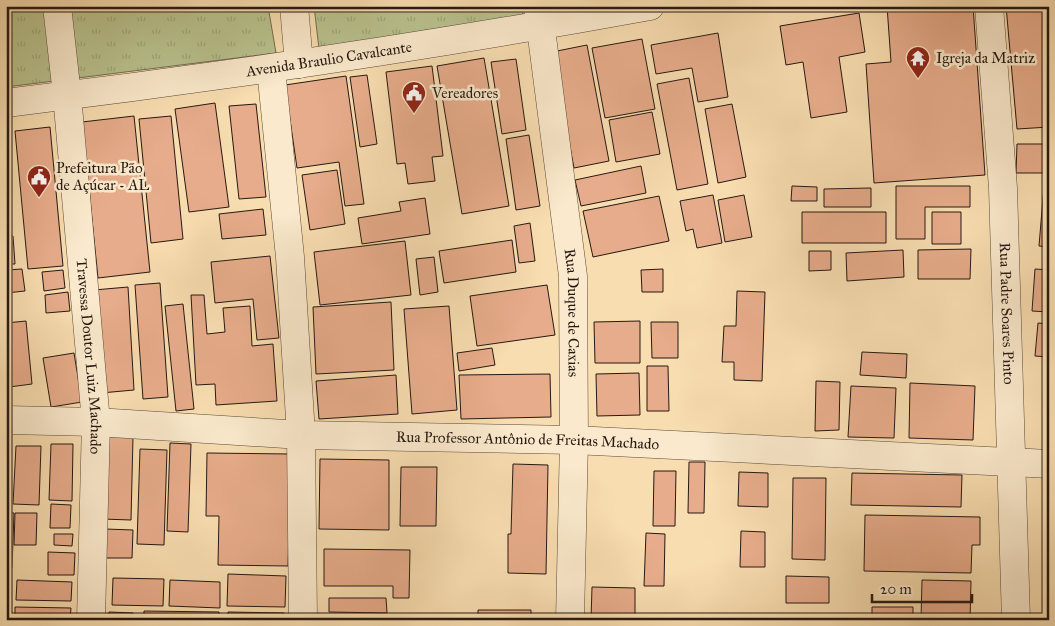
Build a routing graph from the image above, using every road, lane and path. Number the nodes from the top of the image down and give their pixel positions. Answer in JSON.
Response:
{"nodes":[{"id":1,"x":56,"y":6,"type":"edge"},
{"id":2,"x":294,"y":6,"type":"edge"},
{"id":3,"x":650,"y":6,"type":"edge"},
{"id":4,"x":989,"y":6,"type":"edge"},
{"id":5,"x":540,"y":16,"type":"edge"},
{"id":6,"x":299,"y":64,"type":"junction"},
{"id":7,"x":271,"y":69,"type":"junction"},
{"id":8,"x":67,"y":96,"type":"junction"},
{"id":9,"x":6,"y":103,"type":"edge"},
{"id":10,"x":6,"y":420,"type":"edge"},
{"id":11,"x":96,"y":422,"type":"junction"},
{"id":12,"x":301,"y":436,"type":"junction"},
{"id":13,"x":574,"y":440,"type":"junction"},
{"id":14,"x":1012,"y":463,"type":"junction"},
{"id":15,"x":1049,"y":464,"type":"edge"},
{"id":16,"x":90,"y":620,"type":"edge"},
{"id":17,"x":303,"y":620,"type":"edge"},
{"id":18,"x":570,"y":620,"type":"edge"},
{"id":19,"x":1016,"y":620,"type":"edge"}],
"edges":[{"from":1,"to":8,"type":"street","name":"Travessa Doutor Luiz Machado"},
{"from":2,"to":6,"type":"street"},
{"from":3,"to":5,"type":"street","name":"Avenida Braulio Cavalcante"},
{"from":4,"to":14,"type":"street","name":"Rua Padre Soares Pinto"},
{"from":5,"to":6,"type":"street","name":"Avenida Braulio Cavalcante"},
{"from":5,"to":13,"type":"street","name":"Rua Duque de Caxias"},
{"from":6,"to":7,"type":"street","name":"Avenida Braulio Cavalcante"},
{"from":7,"to":8,"type":"street","name":"Avenida Braulio Cavalcante"},
{"from":7,"to":12,"type":"street"},
{"from":8,"to":9,"type":"street","name":"Avenida Braulio Cavalcante"},
{"from":8,"to":11,"type":"street","name":"Travessa Doutor Luiz Machado"},
{"from":10,"to":11,"type":"street","name":"Rua Professor Antônio de Freitas Machado"},
{"from":11,"to":12,"type":"street","name":"Rua Professor Antônio de Freitas Machado"},
{"from":11,"to":16,"type":"street","name":"Travessa Doutor Luiz Machado"},
{"from":12,"to":13,"type":"street","name":"Rua Professor Antônio de Freitas Machado"},
{"from":12,"to":17,"type":"street"},
{"from":13,"to":14,"type":"street","name":"Rua Professor Antônio de Freitas Machado"},
{"from":13,"to":18,"type":"street","name":"Rua Duque de Caxias"},
{"from":14,"to":15,"type":"street","name":"Rua Professor Antônio de Freitas Machado"},
{"from":14,"to":19,"type":"street","name":"Rua Padre Soares Pinto"}]}
